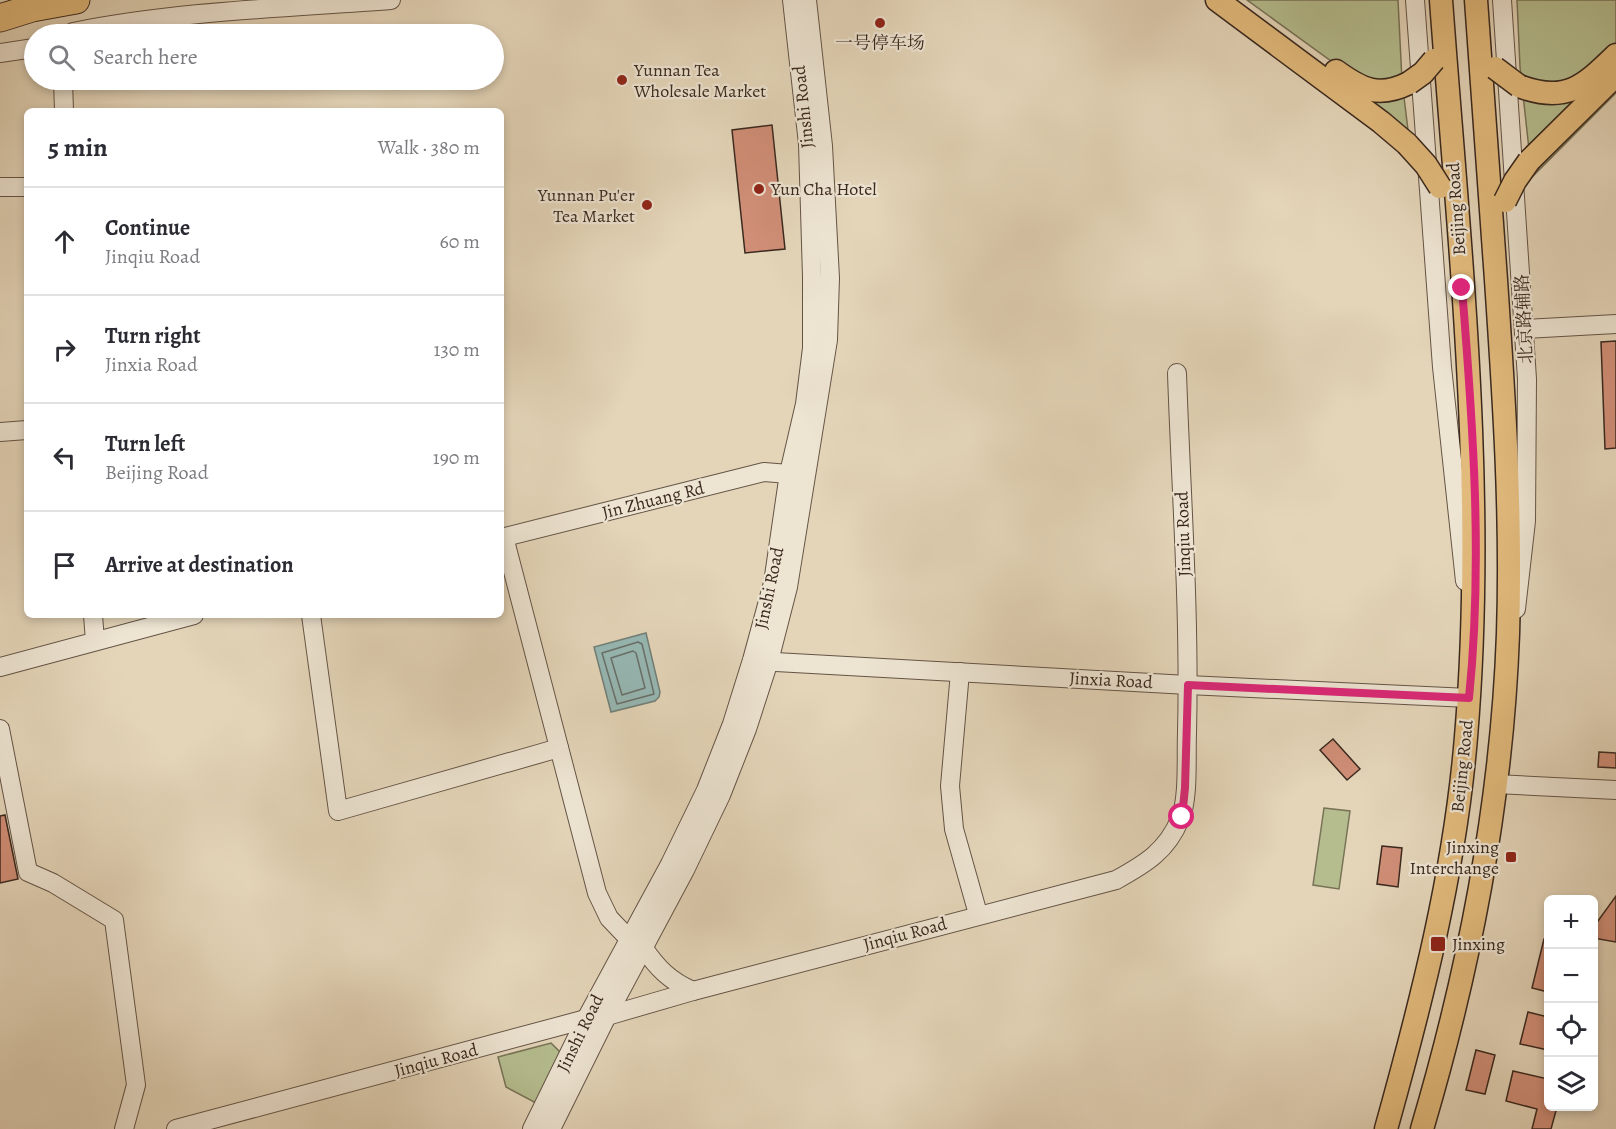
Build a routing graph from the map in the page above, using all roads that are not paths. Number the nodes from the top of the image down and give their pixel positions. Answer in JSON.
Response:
{"nodes":[{"id":1,"x":76,"y":0,"type":"edge"},
{"id":2,"x":391,"y":0,"type":"edge"},
{"id":3,"x":792,"y":0,"type":"edge"},
{"id":4,"x":807,"y":0,"type":"edge"},
{"id":5,"x":819,"y":0,"type":"edge"},
{"id":6,"x":1217,"y":0,"type":"edge"},
{"id":7,"x":1241,"y":0,"type":"edge"},
{"id":8,"x":1415,"y":0,"type":"edge"},
{"id":9,"x":1502,"y":0,"type":"edge"},
{"id":10,"x":1477,"y":12,"type":"edge"},
{"id":11,"x":1442,"y":15,"type":"edge"},
{"id":12,"x":0,"y":18,"type":"edge"},
{"id":13,"x":111,"y":24,"type":"edge"},
{"id":14,"x":24,"y":49,"type":"edge"},
{"id":15,"x":0,"y":53,"type":"edge"},
{"id":16,"x":1616,"y":55,"type":"edge"},
{"id":17,"x":1616,"y":75,"type":"edge"},
{"id":18,"x":63,"y":90,"type":"edge"},
{"id":19,"x":817,"y":93,"type":"junction"},
{"id":20,"x":64,"y":108,"type":"edge"},
{"id":21,"x":24,"y":187,"type":"edge"},
{"id":22,"x":0,"y":188,"type":"edge"},
{"id":23,"x":1496,"y":285,"type":"junction"},
{"id":24,"x":1462,"y":288,"type":"junction"},
{"id":25,"x":1616,"y":324,"type":"edge"},
{"id":26,"x":1525,"y":329,"type":"junction"},
{"id":27,"x":1178,"y":373,"type":"dead end"},
{"id":28,"x":24,"y":430,"type":"edge"},
{"id":29,"x":0,"y":432,"type":"edge"},
{"id":30,"x":797,"y":474,"type":"junction"},
{"id":31,"x":504,"y":537,"type":"edge"},
{"id":32,"x":504,"y":541,"type":"edge"},
{"id":33,"x":93,"y":618,"type":"edge"},
{"id":34,"x":183,"y":618,"type":"edge"},
{"id":35,"x":311,"y":618,"type":"edge"},
{"id":36,"x":1473,"y":635,"type":"junction"},
{"id":37,"x":1508,"y":636,"type":"junction"},
{"id":38,"x":95,"y":641,"type":"junction"},
{"id":39,"x":761,"y":661,"type":"junction"},
{"id":40,"x":0,"y":667,"type":"edge"},
{"id":41,"x":960,"y":672,"type":"junction"},
{"id":42,"x":1188,"y":685,"type":"junction"},
{"id":43,"x":1469,"y":698,"type":"junction"},
{"id":44,"x":0,"y":729,"type":"edge"},
{"id":45,"x":559,"y":748,"type":"junction"},
{"id":46,"x":1496,"y":784,"type":"junction"},
{"id":47,"x":1616,"y":790,"type":"edge"},
{"id":48,"x":978,"y":914,"type":"junction"},
{"id":49,"x":636,"y":943,"type":"junction"},
{"id":50,"x":693,"y":991,"type":"junction"},
{"id":51,"x":607,"y":1016,"type":"junction"},
{"id":52,"x":586,"y":1019,"type":"junction"},
{"id":53,"x":1395,"y":1098,"type":"junction"},
{"id":54,"x":1425,"y":1118,"type":"edge"},
{"id":55,"x":124,"y":1129,"type":"edge"},
{"id":56,"x":176,"y":1129,"type":"edge"},
{"id":57,"x":532,"y":1129,"type":"edge"},
{"id":58,"x":551,"y":1129,"type":"edge"},
{"id":59,"x":1386,"y":1129,"type":"edge"}],
"edges":[{"from":1,"to":12,"type":"highway"},
{"from":2,"to":13,"type":"street"},
{"from":3,"to":30,"type":"street","name":"Jinshi Road"},
{"from":4,"to":19,"type":"street","name":"Jinshi Road"},
{"from":5,"to":19,"type":"street"},
{"from":6,"to":24,"type":"main road","bridge":true},
{"from":7,"to":11,"type":"main road","bridge":true},
{"from":8,"to":36,"type":"street"},
{"from":9,"to":26,"type":"street","name":"北京路辅路"},
{"from":10,"to":16,"type":"main road","bridge":true},
{"from":10,"to":23,"type":"main road","name":"Beijing Road"},
{"from":11,"to":24,"type":"main road","name":"Beijing Road"},
{"from":14,"to":15,"type":"street"},
{"from":17,"to":23,"type":"main road","bridge":true},
{"from":18,"to":20,"type":"street"},
{"from":19,"to":30,"type":"street","name":"Jinshi Road"},
{"from":21,"to":22,"type":"street"},
{"from":23,"to":37,"type":"main road","name":"Beijing Road"},
{"from":24,"to":36,"type":"main road","name":"Beijing Road"},
{"from":25,"to":26,"type":"street"},
{"from":26,"to":37,"type":"street","name":"北京路辅路"},
{"from":27,"to":42,"type":"street","name":"Jinqiu Road"},
{"from":28,"to":29,"type":"street"},
{"from":30,"to":31,"type":"street","name":"Jin Zhuang Rd"},
{"from":30,"to":39,"type":"street","name":"Jinshi Road"},
{"from":32,"to":45,"type":"street"},
{"from":33,"to":38,"type":"street"},
{"from":34,"to":38,"type":"street"},
{"from":35,"to":45,"type":"street"},
{"from":36,"to":43,"type":"main road","name":"Beijing Road"},
{"from":37,"to":46,"type":"main road","name":"Beijing Road"},
{"from":38,"to":40,"type":"street"},
{"from":39,"to":41,"type":"street","name":"Jinxia Road"},
{"from":39,"to":49,"type":"street","name":"Jinshi Road"},
{"from":41,"to":42,"type":"street","name":"Jinxia Road"},
{"from":41,"to":48,"type":"street"},
{"from":42,"to":43,"type":"street","name":"Jinxia Road"},
{"from":42,"to":48,"type":"street","name":"Jinqiu Road"},
{"from":43,"to":53,"type":"main road","name":"Beijing Road"},
{"from":44,"to":55,"type":"street"},
{"from":45,"to":49,"type":"street"},
{"from":46,"to":47,"type":"street"},
{"from":46,"to":54,"type":"main road","name":"Beijing Road"},
{"from":48,"to":50,"type":"street","name":"Jinqiu Road"},
{"from":49,"to":50,"type":"street"},
{"from":49,"to":51,"type":"street","name":"Jinshi Road"},
{"from":49,"to":52,"type":"street","name":"Jinshi Road"},
{"from":50,"to":51,"type":"street","name":"Jinqiu Road"},
{"from":51,"to":52,"type":"street","name":"Jinqiu Road"},
{"from":51,"to":58,"type":"street","name":"Jinshi Road"},
{"from":52,"to":56,"type":"street","name":"Jinqiu Road"},
{"from":52,"to":57,"type":"street","name":"Jinshi Road"},
{"from":53,"to":54,"type":"main road"},
{"from":53,"to":59,"type":"main road","name":"Beijing Road"}]}
